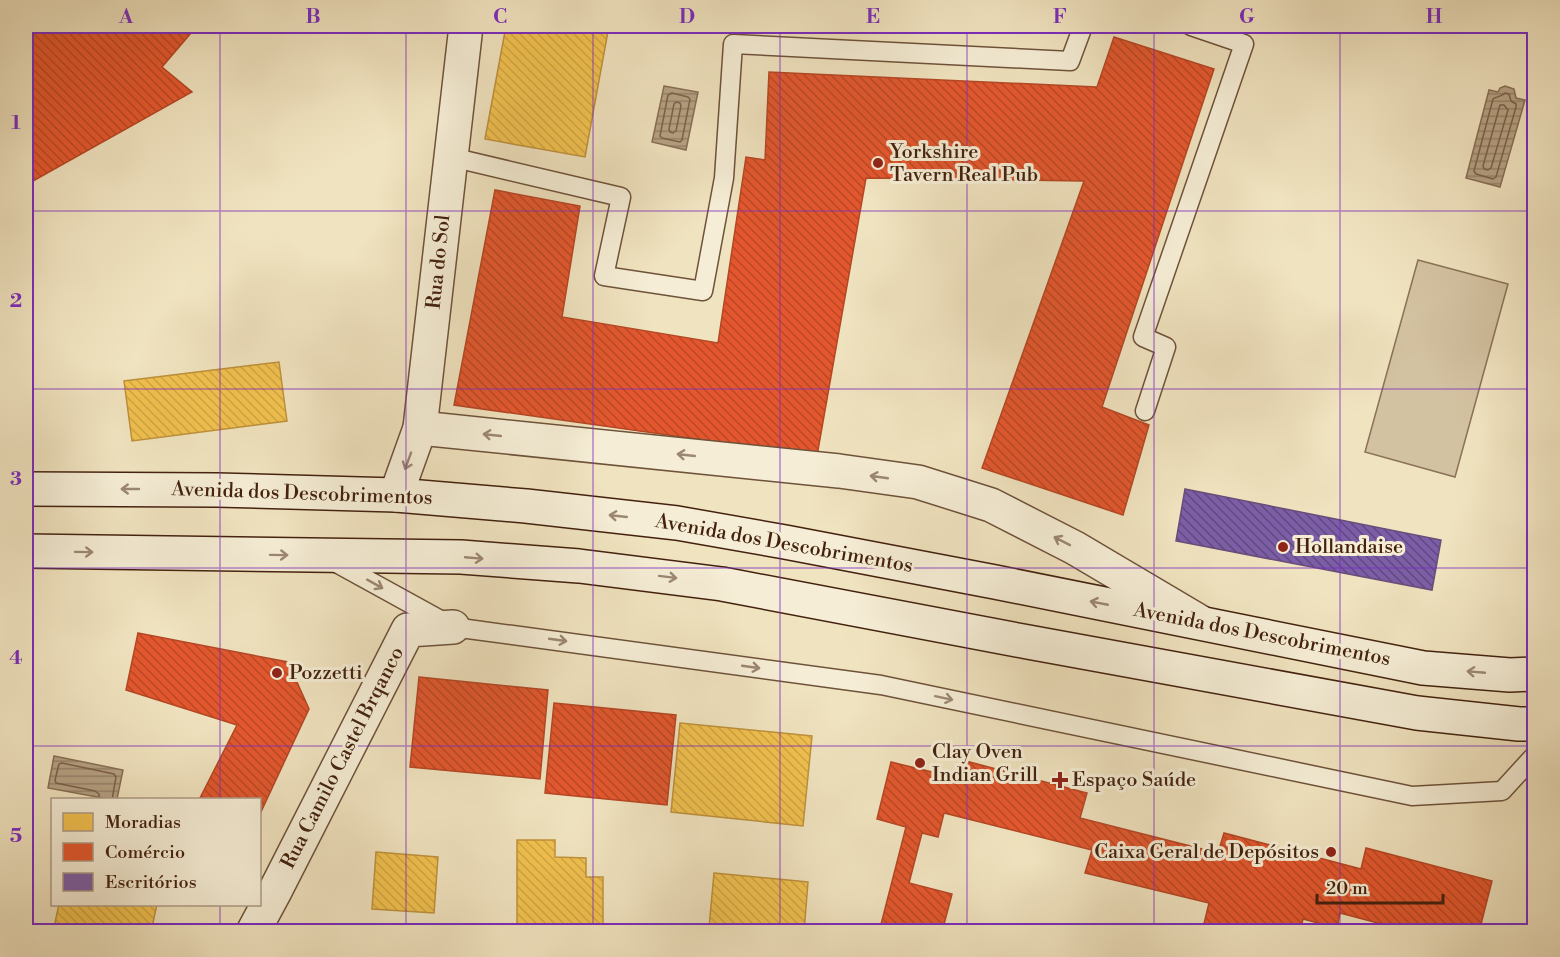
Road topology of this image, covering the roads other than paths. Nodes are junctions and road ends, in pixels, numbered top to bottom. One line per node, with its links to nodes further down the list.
1 (466, 26): 4 (main road, Rua do Sol)
2 (1083, 26): 4 (lane)
3 (1191, 26): 5 (lane)
4 (451, 157): 6 (main road, Rua do Sol)
5 (1145, 411)
6 (420, 428): 8 (main road, Rua do Sol, one-way to 8); 11 (main road, one-way to 6)
7 (26, 489): 8 (main road, Avenida dos Descobrimentos, one-way to 7)
8 (396, 495): 11 (main road, Avenida dos Descobrimentos, one-way to 8)
9 (26, 551): 10 (main road, one-way to 10)
10 (324, 556): 12 (lane, one-way to 12); 14 (main road, one-way to 14)
11 (1203, 623): 13 (main road, Avenida dos Descobrimentos, one-way to 11)
12 (453, 627): 15 (lane, one-way to 15); 16 (main road, Rua Camilo Castel Brqanco)
13 (1534, 674)
14 (1534, 724)
15 (1534, 756)
16 (253, 932)

